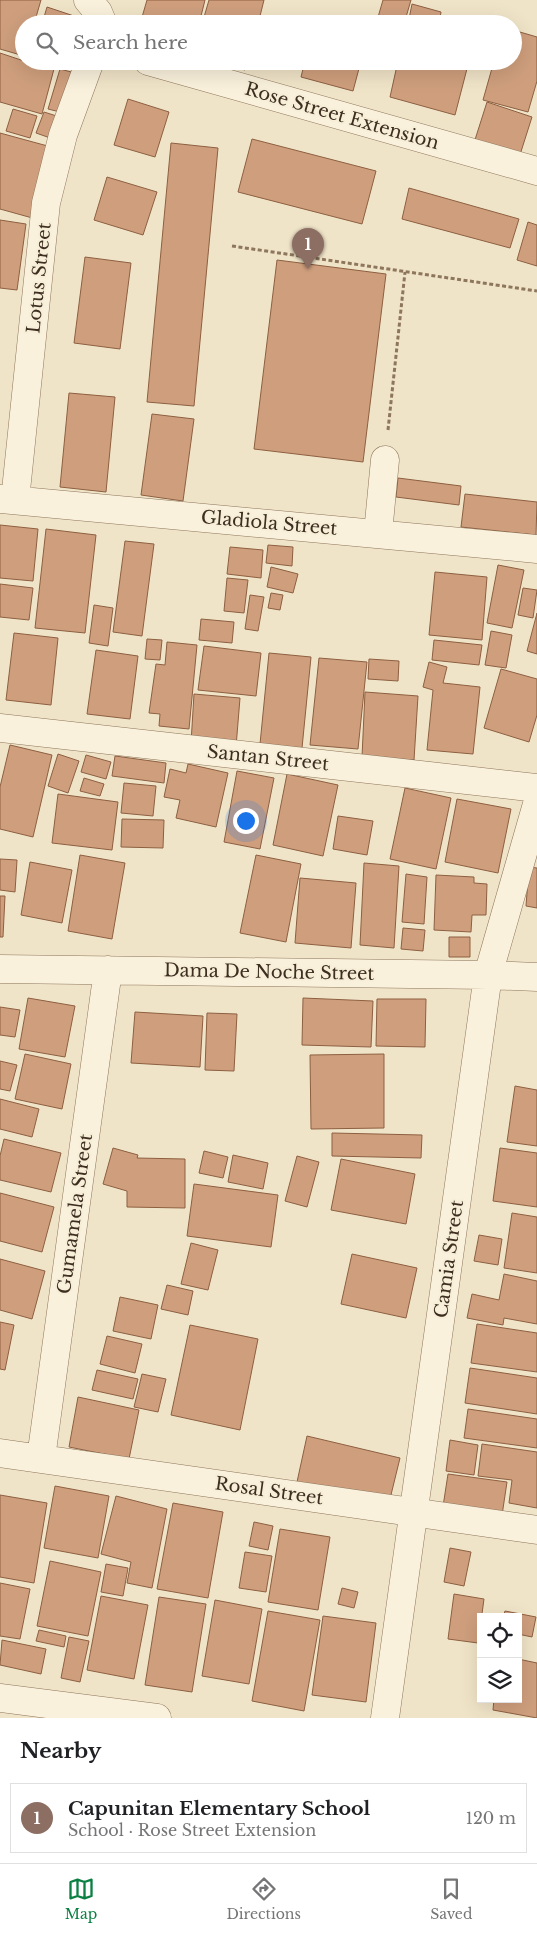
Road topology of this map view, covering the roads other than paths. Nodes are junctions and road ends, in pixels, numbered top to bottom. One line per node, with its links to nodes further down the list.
1 (88, 0): 2 (street)
2 (99, 15)
3 (87, 70): 7 (street, Lotus Street)
4 (180, 70): 5 (street, Rose Street Extension)
5 (537, 171)
6 (385, 460): 8 (street)
7 (8, 499): 8 (street, Gladiola Street)
8 (378, 534): 9 (street, Gladiola Street)
9 (537, 549)
10 (0, 728): 11 (street, Santan Street)
11 (537, 788)
12 (537, 804): 15 (street, Camia Street)
13 (0, 969): 14 (street, Dama De Noche Street)
14 (108, 970): 15 (street, Dama De Noche Street); 18 (street, Gumamela Street)
15 (488, 975): 16 (street, Dama De Noche Street); 19 (street, Camia Street)
16 (537, 977)
17 (0, 1453): 18 (street, Rosal Street)
18 (41, 1458): 19 (street, Rosal Street)
19 (414, 1512): 20 (street, Rosal Street); 24 (street, Camia Street)
20 (537, 1530)
21 (0, 1698): 22 (street)
22 (110, 1715): 23 (street)
23 (157, 1718)
24 (385, 1718)

